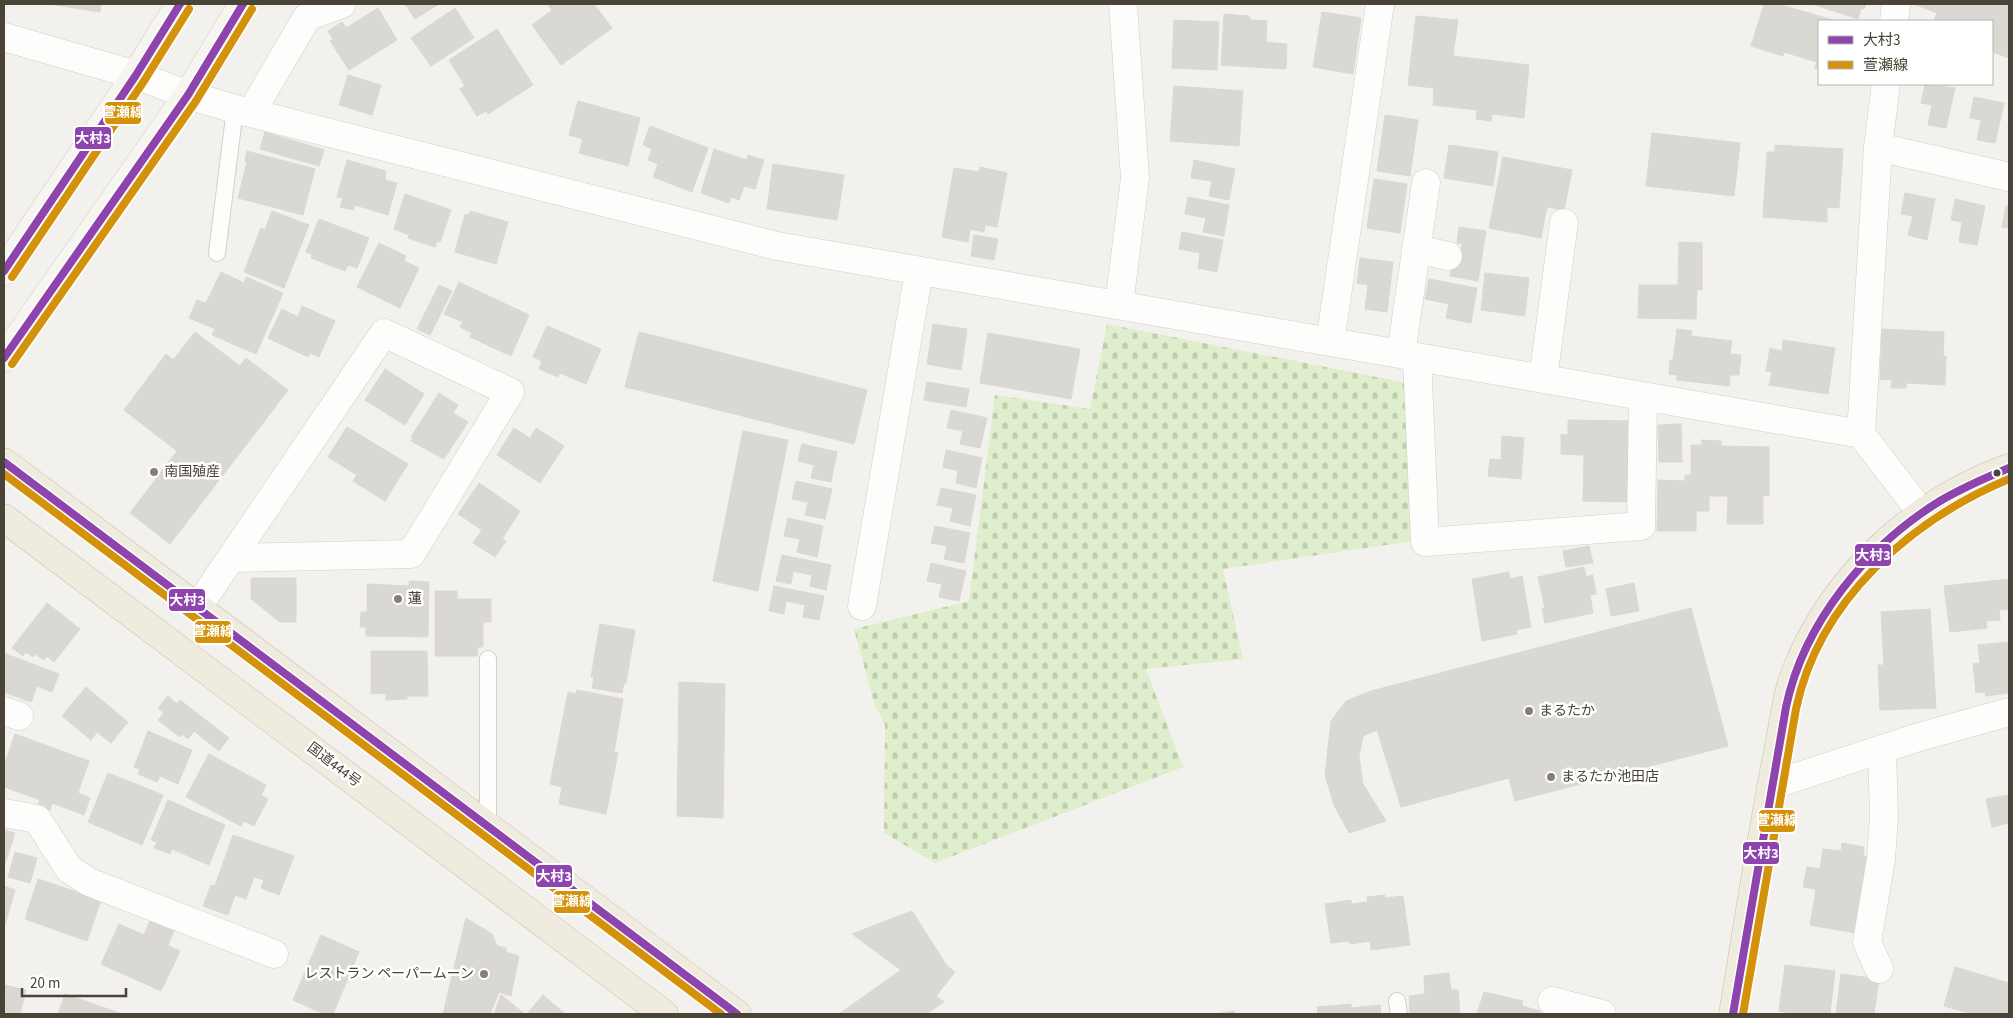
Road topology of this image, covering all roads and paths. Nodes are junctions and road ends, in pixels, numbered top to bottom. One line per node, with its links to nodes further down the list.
1 (180, 4): 9 (main road)
2 (243, 4): 11 (main road)
3 (342, 4): 12 (street)
4 (1123, 4): 22 (street)
5 (1380, 4): 23 (street)
6 (1896, 4): 7 (street)
7 (1894, 20)
8 (4, 37): 9 (street)
9 (136, 75): 11 (street); 20 (main road)
10 (1886, 85): 13 (street)
11 (188, 95): 12 (street); 25 (main road)
12 (243, 111): 18 (lane); 21 (street)
13 (1878, 147): 14 (street); 28 (street)
14 (2009, 177)
15 (1426, 183): 17 (street)
16 (1564, 222): 26 (street)
17 (1416, 249): 19 (street); 24 (street)
18 (217, 253)
19 (1448, 256)
20 (4, 271)
21 (919, 271): 22 (street); 34 (street)
22 (1119, 305): 23 (street)
23 (1330, 342): 24 (street)
24 (1409, 355): 26 (street); 27 (street)
25 (4, 358)
26 (1543, 379): 27 (street)
27 (1643, 397): 28 (street)
28 (1861, 434): 31 (street)
29 (4, 462): 35 (highway)
30 (2009, 468): 31 (highway)
31 (1921, 512): 39 (highway)
32 (4, 518): 45 (highway, 国道444号)
33 (232, 558): 33 (street); 35 (street)
34 (862, 606)
35 (197, 608): 41 (highway)
36 (488, 659): 41 (lane)
37 (2009, 712): 38 (street)
38 (1882, 749): 39 (street); 43 (street)
39 (1772, 786): 48 (highway)
40 (4, 813): 42 (street)
41 (488, 827): 46 (highway)
42 (274, 954)
43 (1879, 969)
44 (1552, 1001): 47 (street)
45 (664, 1014)
46 (737, 1014)
47 (1602, 1014)
48 (1733, 1014)

